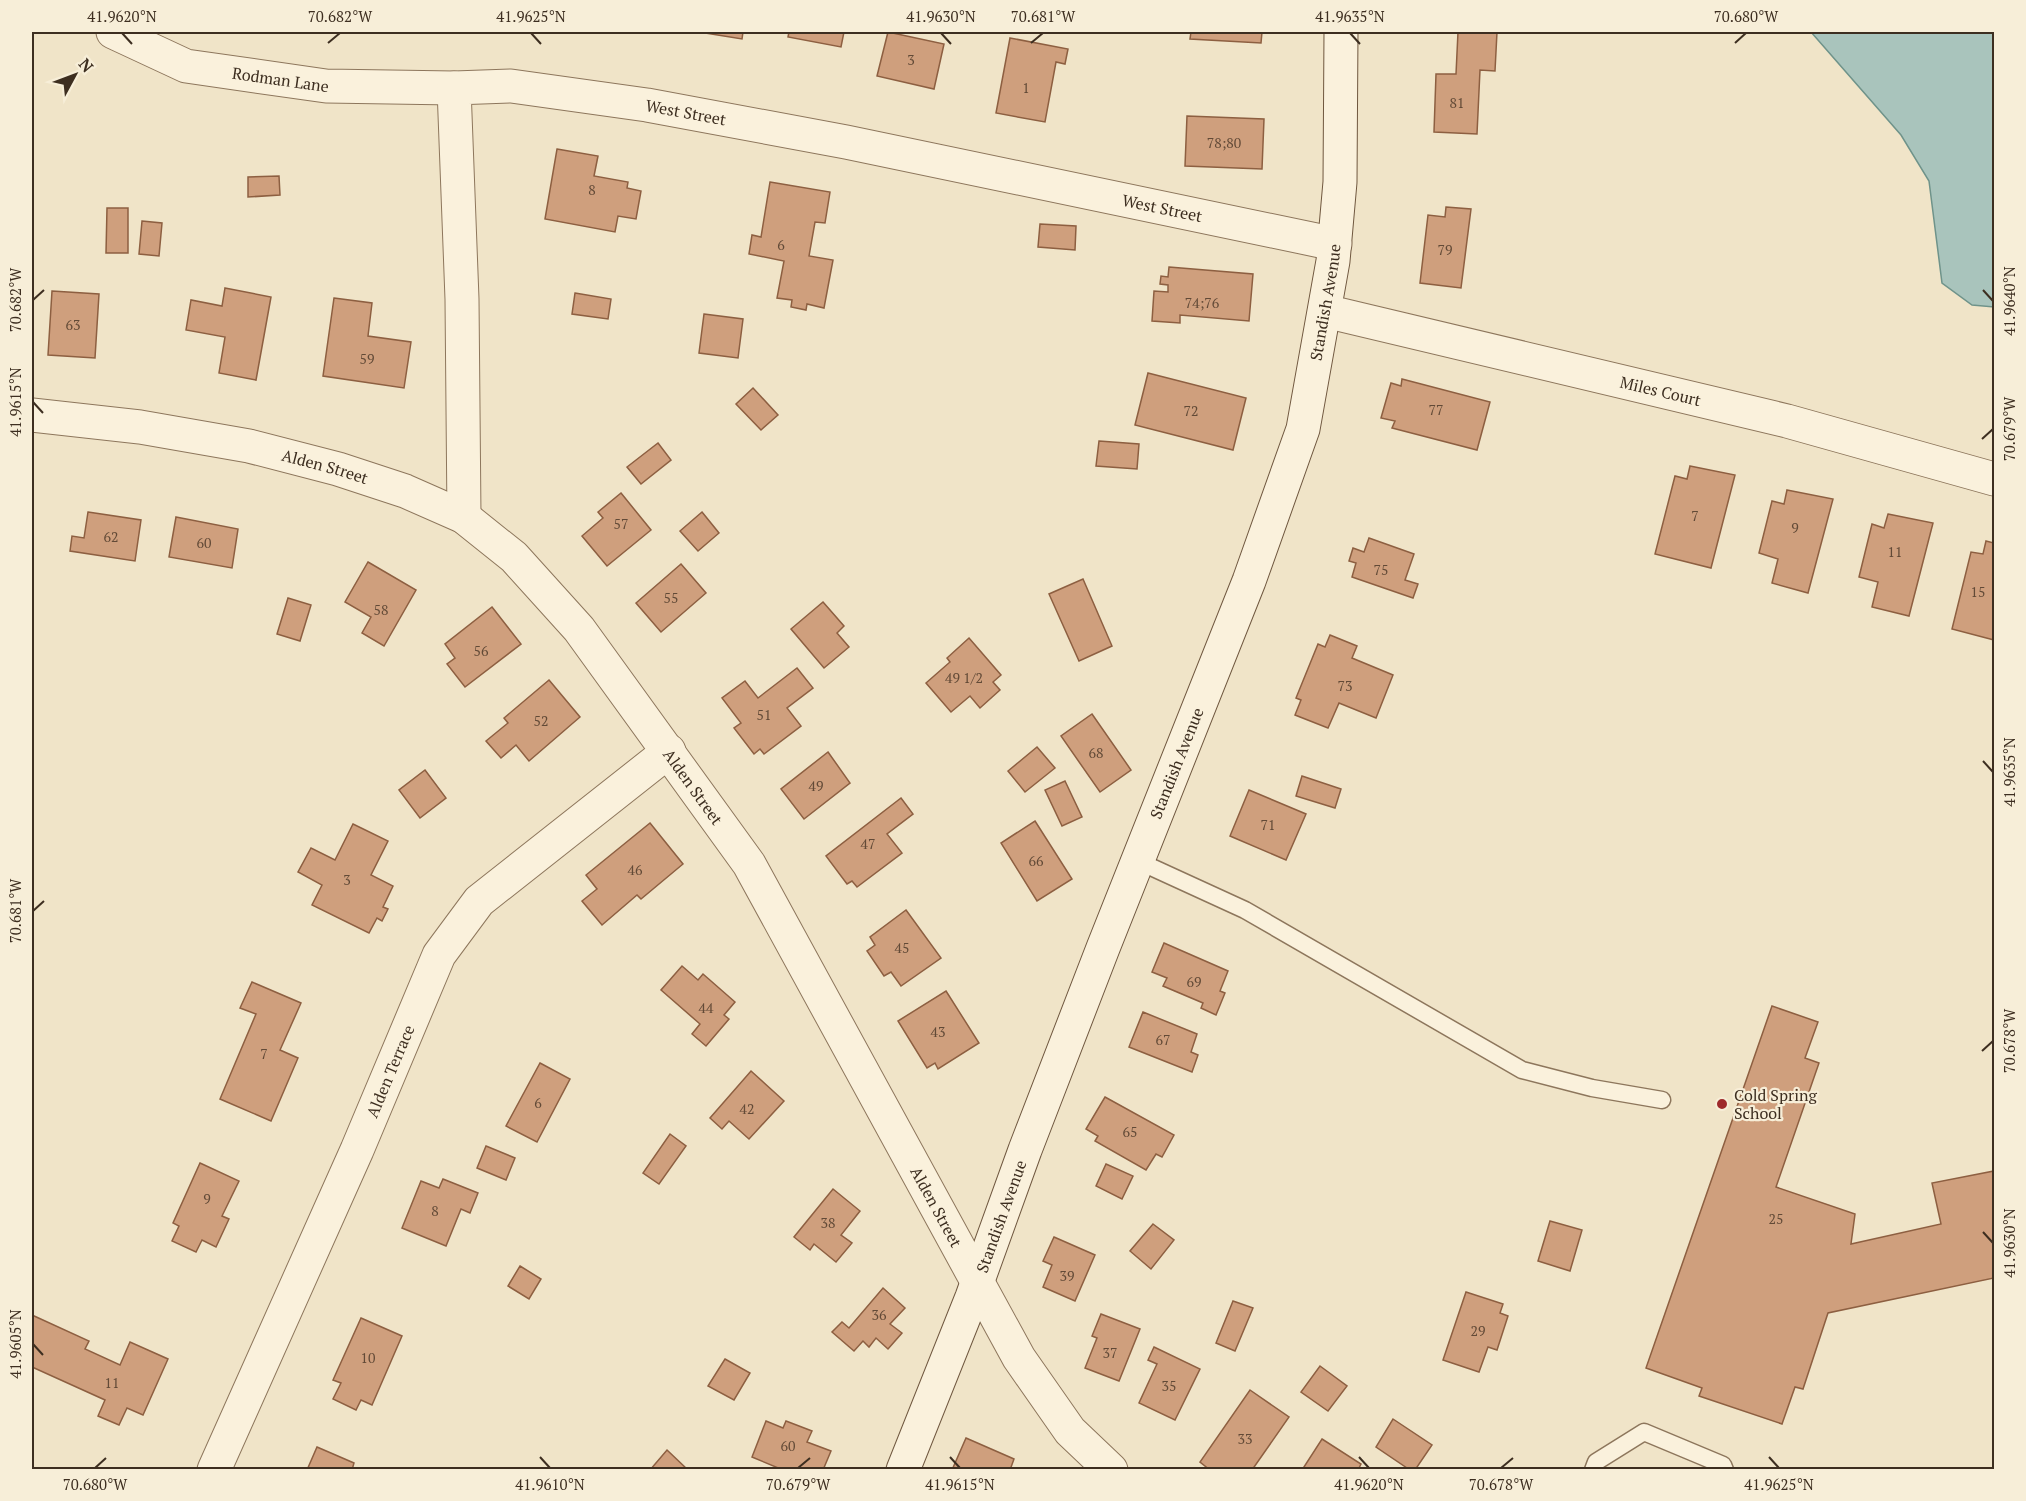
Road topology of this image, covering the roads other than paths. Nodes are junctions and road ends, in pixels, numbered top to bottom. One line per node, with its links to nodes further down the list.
1 (113, 32): 3 (street, Rodman Lane)
2 (1341, 32): 4 (street, Standish Avenue)
3 (454, 88): 4 (street, West Street); 8 (street)
4 (1335, 244): 5 (street, Standish Avenue)
5 (1325, 311): 7 (street, Miles Court); 10 (street, Standish Avenue)
6 (32, 415): 8 (street, Alden Street)
7 (1995, 479)
8 (464, 517): 9 (street, Alden Street)
9 (669, 751): 12 (street, Alden Street); 13 (street, Alden Terrace)
10 (1138, 861): 11 (lane); 12 (street, Standish Avenue)
11 (1662, 1100)
12 (977, 1283): 14 (street, Standish Avenue); 15 (street, Alden Street)
13 (214, 1470)
14 (903, 1470)
15 (1111, 1470)
16 (1593, 1470): 17 (lane)
17 (1725, 1470)

